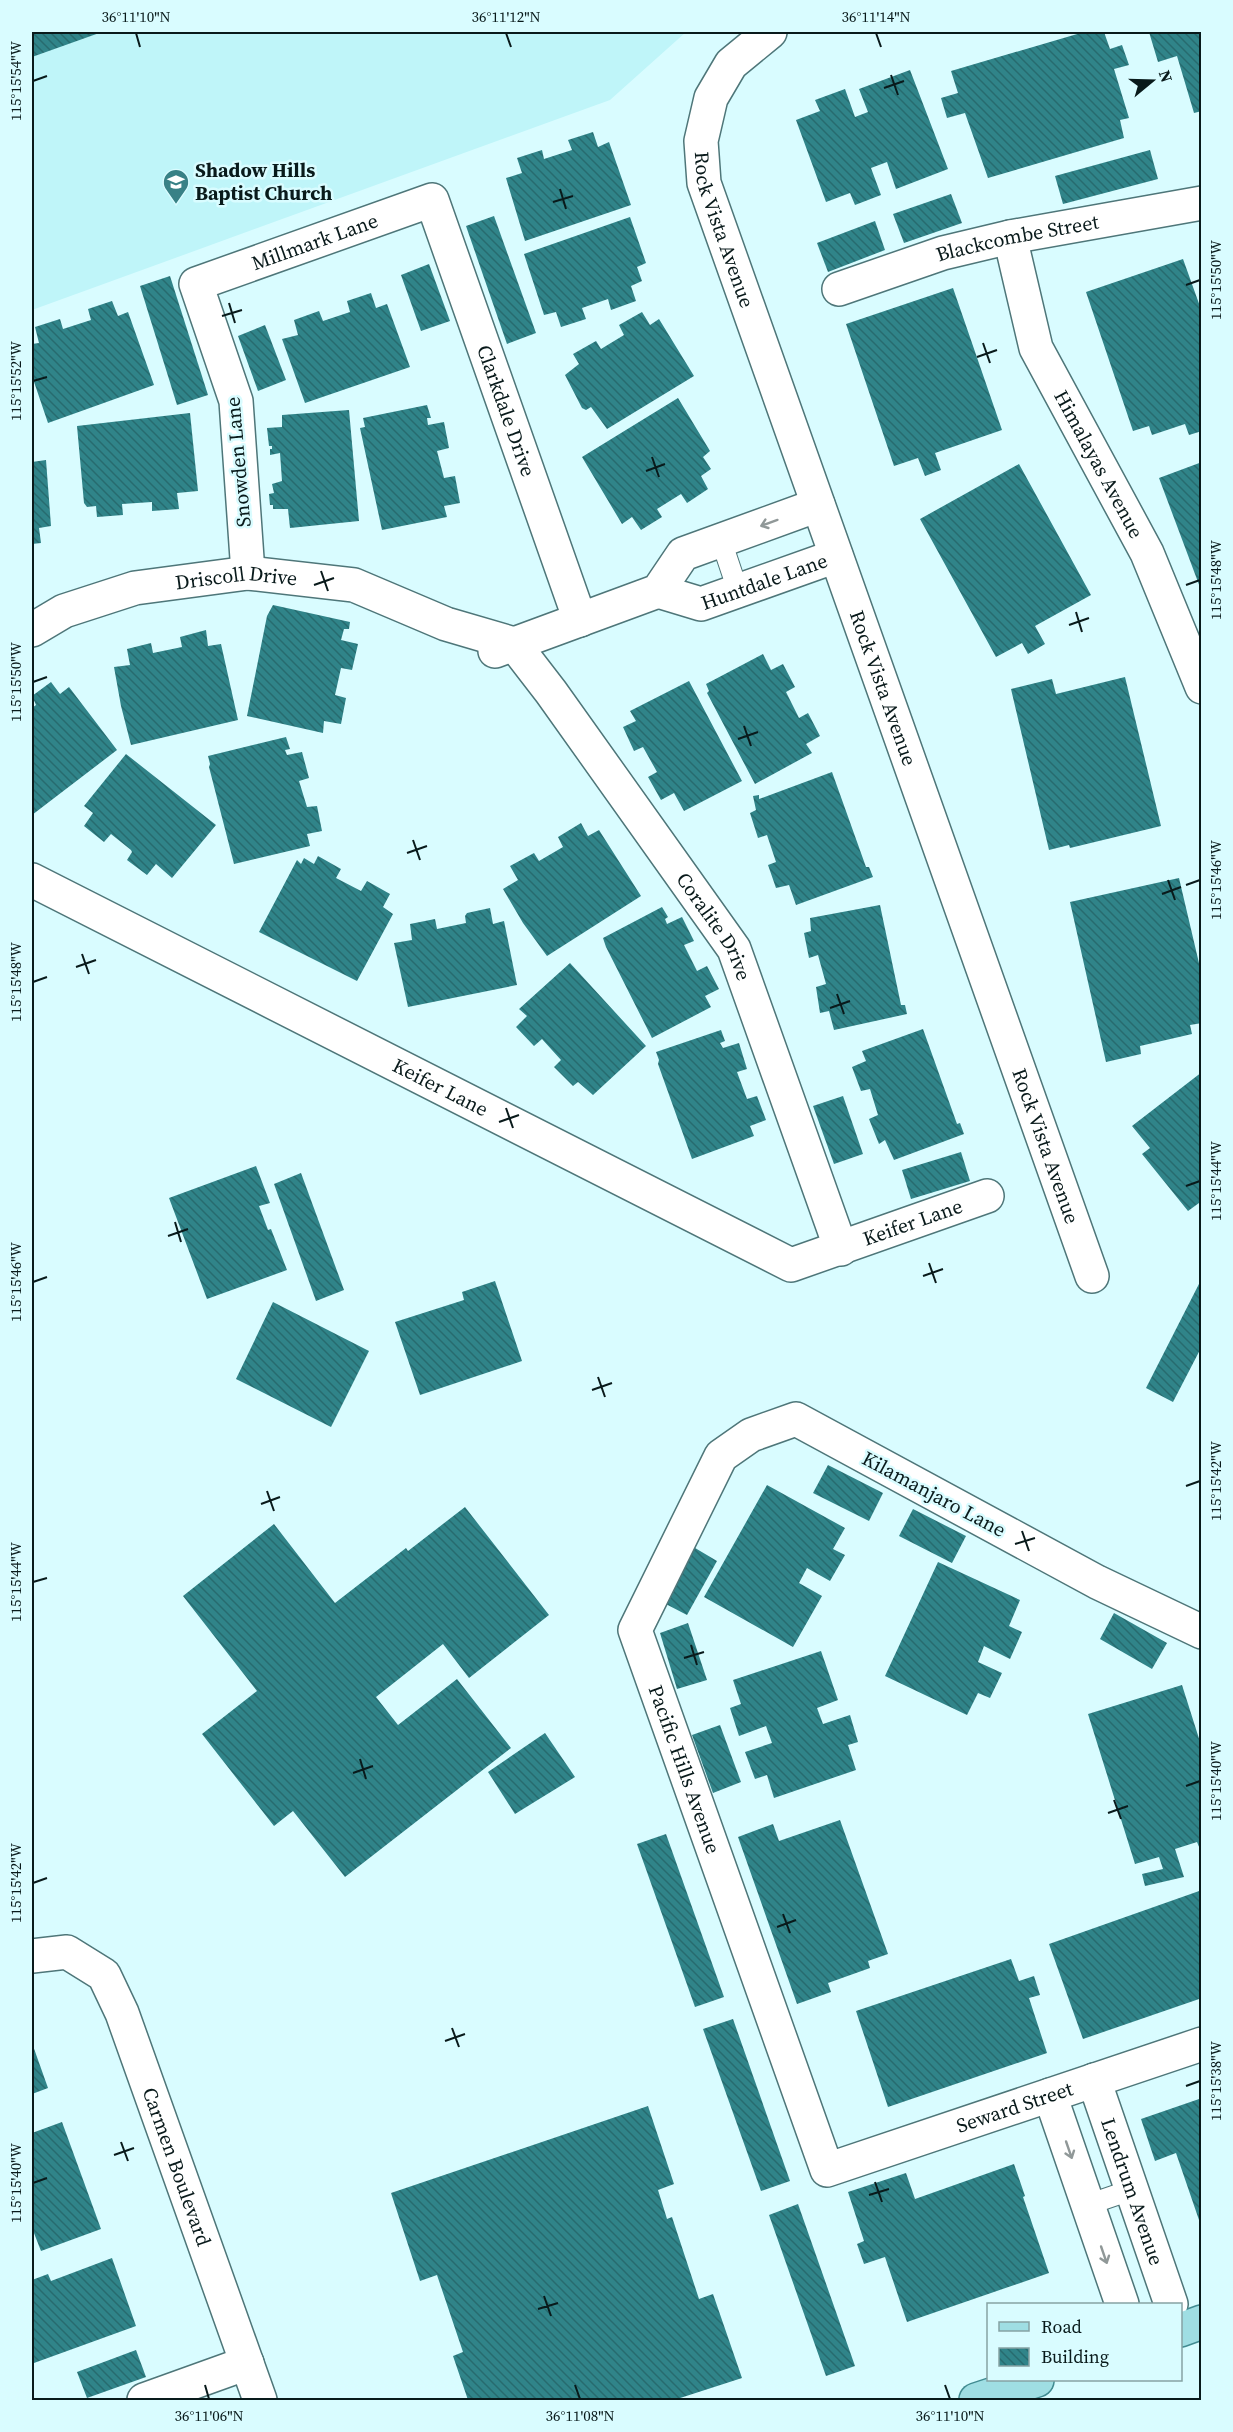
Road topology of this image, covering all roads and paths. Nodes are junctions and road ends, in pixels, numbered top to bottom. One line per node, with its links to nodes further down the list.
1 (770, 32): 7 (street, Rock Vista Avenue)
2 (432, 200): 5 (street, Millmark Lane); 13 (street, Clarkdale Drive)
3 (1202, 203): 4 (street, Blackcombe Street)
4 (1010, 237): 6 (street, Blackcombe Street); 16 (street, Himalayas Avenue)
5 (196, 284): 10 (street, Snowden Lane)
6 (839, 290)
7 (818, 505): 8 (street, one-way to 8); 9 (street, Rock Vista Avenue)
8 (721, 540): 11 (street); 12 (lane)
9 (836, 556): 12 (street, Huntdale Lane); 20 (street, Rock Vista Avenue)
10 (248, 573): 14 (street, Driscoll Drive); 15 (street, Driscoll Drive)
11 (658, 591): 12 (street, Huntdale Lane); 13 (street)
12 (738, 591)
13 (580, 620): 15 (street)
14 (32, 630)
15 (504, 647): 19 (street, Coralite Drive)
16 (1202, 687)
17 (32, 880): 19 (street, Keifer Lane)
18 (987, 1196): 19 (street, Keifer Lane)
19 (841, 1249)
20 (1092, 1276)
21 (796, 1419): 22 (street, Kilamanjaro Lane); 27 (street, Pacific Hills Avenue)
22 (1202, 1632)
23 (32, 1956): 34 (street, Carmen Boulevard)
24 (1202, 2044): 25 (street, Seward Street)
25 (1094, 2080): 26 (street, Seward Street); 28 (street, Lendrum Avenue)
26 (1050, 2095): 27 (street, Seward Street); 29 (street, one-way to 29)
27 (827, 2170)
28 (1131, 2190): 29 (lane); 31 (street, Lendrum Avenue)
29 (1087, 2205): 30 (street, one-way to 30)
30 (1122, 2303)
31 (1171, 2303)
32 (1202, 2322): 33 (main road)
33 (1182, 2329)
34 (247, 2363): 36 (street); 37 (street, Carmen Boulevard)
35 (1031, 2381): 38 (main road)
36 (144, 2400)
37 (260, 2400)
38 (976, 2400)

